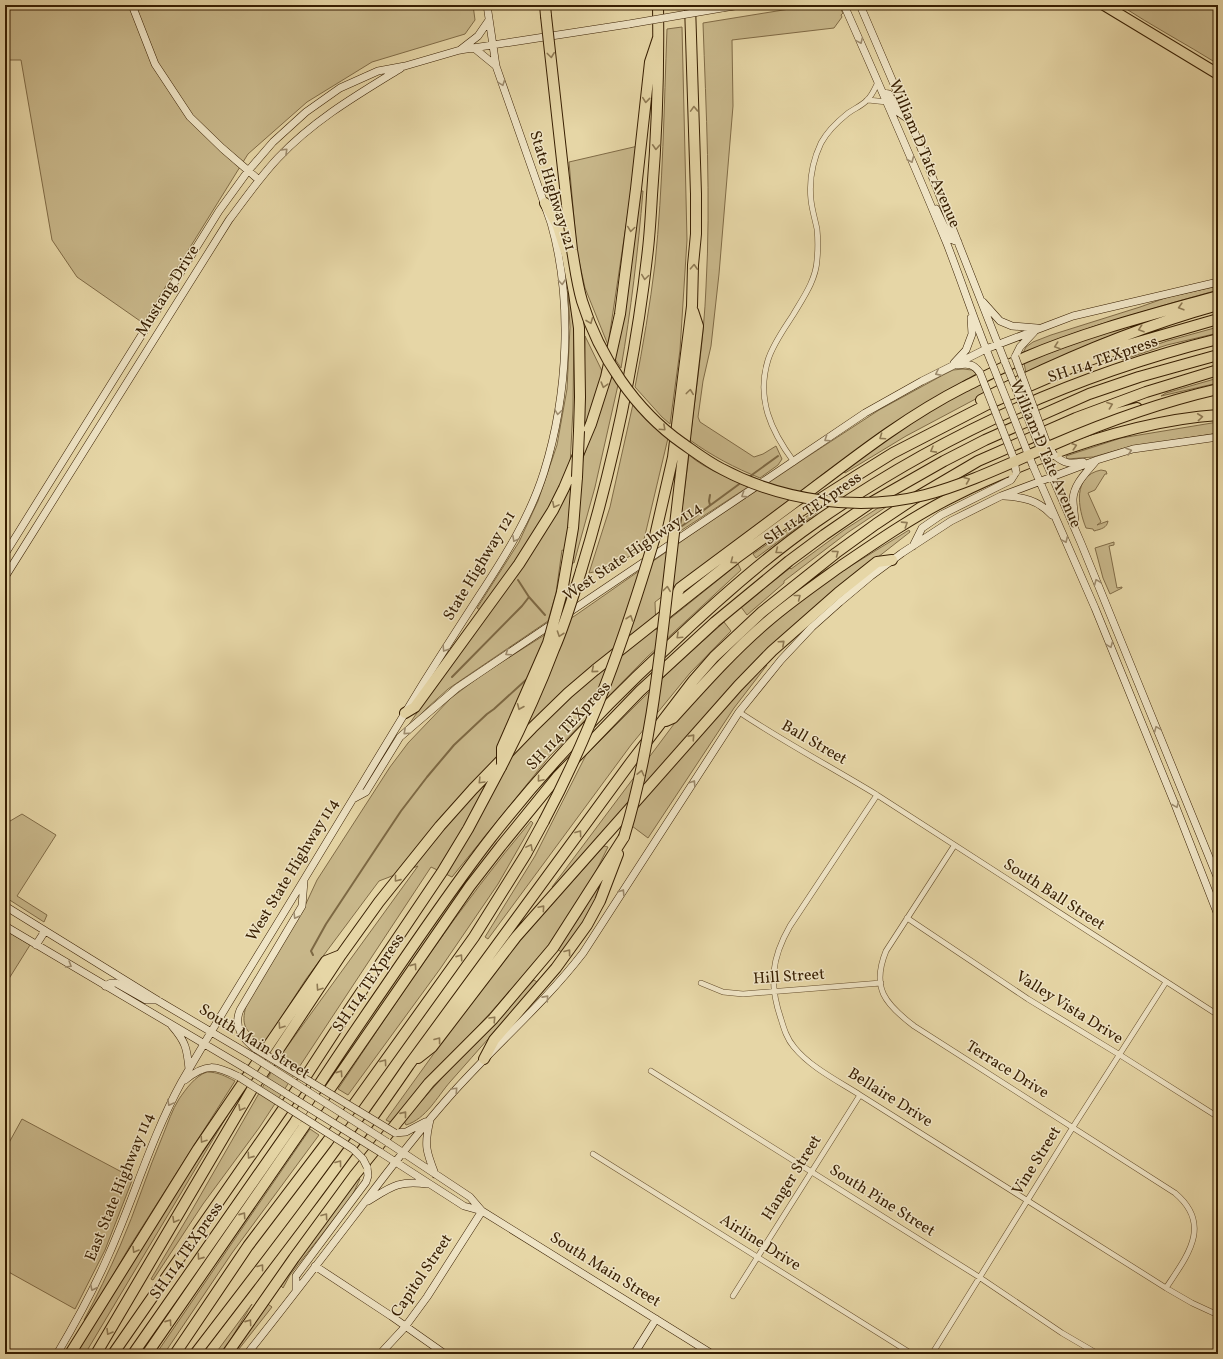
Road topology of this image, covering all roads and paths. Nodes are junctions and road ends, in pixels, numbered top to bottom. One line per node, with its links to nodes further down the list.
1 (132, 5): 23 (main road)
2 (487, 5): 10 (main road)
3 (545, 5): 44 (highway, one-way to 44, bridge)
4 (658, 5): 11 (highway)
5 (690, 5): 32 (highway, one-way to 5)
6 (741, 5): 12 (main road, Mustang Drive, bridge)
7 (844, 5): 18 (main road, William D Tate Avenue, one-way to 18)
8 (1104, 5): 17 (highway)
9 (862, 7): 22 (main road, William D Tate Avenue)
10 (489, 20): 12 (main road); 14 (main road)
11 (658, 38): 64 (highway, one-way to 64); 67 (highway, one-way to 67, bridge)
12 (493, 45): 13 (main road, Mustang Drive); 16 (main road, State Highway 121)
13 (474, 48): 14 (main road, Mustang Drive); 16 (main road)
14 (460, 50): 15 (main road, Mustang Drive)
15 (405, 66): 23 (main road, Mustang Drive); 24 (main road, Mustang Drive, one-way to 15)
16 (496, 66): 26 (main road, State Highway 121, one-way to 26)
17 (1218, 74)
18 (878, 82): 19 (main road, William D Tate Avenue); 20 (street)
19 (883, 92): 21 (main road, William D Tate Avenue); 22 (main road)
20 (868, 100): 21 (street); 50 (street)
21 (887, 102): 25 (main road, William D Tate Avenue, one-way to 25)
22 (909, 119): 27 (main road, William D Tate Avenue)
23 (248, 171): 24 (main road); 35 (main road, Mustang Drive)
24 (259, 180): 37 (main road, Mustang Drive)
25 (930, 203): 27 (main road); 33 (main road, William D Tate Avenue)
26 (545, 204): 64 (main road, State Highway 121, one-way to 64); 67 (highway, one-way to 67, bridge)
27 (958, 242): 30 (main road, William D Tate Avenue)
28 (1218, 282): 36 (main road, West State Highway 114)
29 (1218, 296): 62 (highway, one-way to 62)
30 (980, 298): 36 (main road); 39 (main road, William D Tate Avenue)
31 (1218, 305): 48 (highway, one-way to 48)
32 (692, 306): 71 (highway, one-way to 32, bridge); 128 (highway, one-way to 32, bridge)
33 (970, 310): 40 (main road, William D Tate Avenue); 42 (main road)
34 (1218, 319): 48 (highway)
35 (148, 325): 37 (main road); 57 (main road, Mustang Drive)
36 (1039, 328): 39 (main road, West State Highway 114); 49 (main road, bridge)
37 (158, 332): 59 (main road, Mustang Drive)
38 (1218, 340): 126 (highway, SH 114 TEXpress, one-way to 126)
39 (998, 345): 40 (main road, West State Highway 114); 51 (main road, William D Tate Avenue, bridge)
40 (986, 349): 42 (main road, West State Highway 114); 52 (main road, William D Tate Avenue, bridge)
41 (1218, 355): 127 (highway, SH 114 TEXpress, one-way to 41)
42 (951, 366): 50 (main road, West State Highway 114, one-way to 50); 56 (main road, bridge)
43 (1218, 370): 47 (highway, one-way to 43)
44 (1218, 390): 47 (highway)
45 (1218, 415): 65 (highway, one-way to 45)
46 (1218, 438): 49 (main road, one-way to 46)
47 (1022, 441): 65 (highway, one-way to 47)
48 (913, 443): 62 (highway, one-way to 62)
49 (1097, 460): 51 (main road); 55 (main road)
50 (794, 462): 70 (main road, West State Highway 114, one-way to 70)
51 (1052, 477): 52 (main road); 55 (main road, William D Tate Avenue)
52 (1039, 481): 53 (main road); 54 (main road, William D Tate Avenue)
53 (1002, 496): 54 (main road); 56 (main road)
54 (1056, 519): 61 (main road, William D Tate Avenue, one-way to 61)
55 (1075, 529): 60 (main road, William D Tate Avenue, one-way to 55)
56 (913, 546): 58 (main road)
57 (5, 554)
58 (892, 560): 63 (main road); 96 (highway, one-way to 58)
59 (5, 577)
60 (1106, 604): 61 (main road); 66 (main road, William D Tate Avenue, one-way to 60)
61 (1095, 608): 68 (main road, William D Tate Avenue, one-way to 68)
62 (668, 611): 83 (highway, one-way to 83)
63 (739, 712): 69 (street, Ball Street); 95 (main road, one-way to 63)
64 (405, 714): 70 (main road, State Highway 121)
65 (660, 724): 96 (highway, one-way to 65)
66 (1171, 765): 68 (main road); 72 (main road, William D Tate Avenue)
67 (501, 767): 125 (highway, one-way to 125)
68 (1161, 769): 73 (main road, William D Tate Avenue, one-way to 73)
69 (877, 796): 74 (street, South Ball Street); 88 (street, Bellaire Drive)
70 (353, 799): 75 (main road, West State Highway 114)
71 (624, 837): 95 (highway, one-way to 71); 130 (highway, one-way to 71)
72 (1202, 839): 73 (main road); 76 (main road, William D Tate Avenue)
73 (1191, 843): 78 (main road, William D Tate Avenue)
74 (954, 846): 79 (street, Terrace Drive); 84 (street, South Ball Street)
75 (304, 878): 92 (main road, West State Highway 114); 102 (main road, one-way to 102, bridge)
76 (1218, 878)
77 (5, 906): 81 (main road, South Main Street)
78 (1218, 915)
79 (907, 918): 86 (street, Terrace Drive); 94 (street, Valley Vista Drive)
80 (5, 926): 82 (main road, South Main Street)
81 (45, 931): 82 (main road); 89 (main road, South Main Street)
82 (36, 945): 87 (main road, South Main Street, one-way to 87)
83 (341, 955): 123 (highway, one-way to 123); 124 (highway, one-way to 124)
84 (1166, 982): 90 (street, South Ball Street); 94 (street, Vine Street)
85 (701, 983): 88 (street, Hill Street)
86 (881, 983): 88 (street, Hill Street); 103 (street, Terrace Drive)
87 (105, 986): 89 (main road); 91 (main road, South Main Street)
88 (774, 992): 100 (street, Bellaire Drive)
89 (157, 1000): 92 (main road, South Main Street)
90 (1218, 1015)
91 (170, 1023): 93 (main road, South Main Street); 97 (main road)
92 (211, 1032): 93 (main road, East State Highway 114); 104 (main road, South Main Street, bridge)
93 (204, 1043): 97 (main road, East State Highway 114); 106 (main road, South Main Street, bridge)
94 (1120, 1055): 101 (street, Valley Vista Drive); 103 (street, Vine Street)
95 (484, 1059): 102 (main road, one-way to 95)
96 (409, 1065): 129 (highway, one-way to 96)
97 (189, 1069): 99 (main road, East State Highway 114)
98 (651, 1071): 107 (street, South Pine Street)
99 (181, 1083): 117 (main road, bridge); 122 (main road, East State Highway 114, one-way to 122)
100 (860, 1095): 107 (street, Hanger Street); 110 (street, Bellaire Drive)
101 (1218, 1117)
102 (430, 1119): 104 (main road); 108 (main road)
103 (1073, 1127): 110 (street, Vine Street); 116 (street, Terrace Drive)
104 (403, 1152): 106 (main road); 108 (main road, South Main Street)
105 (593, 1154): 113 (street, Airline Drive)
106 (395, 1161): 109 (main road, South Main Street); 111 (main road)
107 (811, 1171): 113 (street, Hanger Street); 115 (street, South Pine Street)
108 (435, 1174): 112 (main road, South Main Street)
109 (428, 1184): 111 (main road); 112 (main road, South Main Street)
110 (1028, 1200): 115 (street, Vine Street); 116 (street, Bellaire Drive)
111 (364, 1203): 114 (main road)
112 (482, 1211): 120 (main road, South Main Street); 121 (main road, Capitol Street)
113 (757, 1257): 118 (street, Hanger Street); 136 (street, Airline Drive)
114 (315, 1266): 117 (main road); 121 (main road)
115 (979, 1277): 137 (street, Vine Street); 138 (street, South Pine Street)
116 (1166, 1288): 119 (street, Bellaire Drive)
117 (296, 1291): 131 (main road)
118 (733, 1296)
119 (1218, 1315)
120 (656, 1319): 134 (main road); 135 (main road, South Main Street)
121 (405, 1328): 132 (main road, Capitol Street); 133 (main road)
122 (57, 1354)
123 (70, 1354)
124 (96, 1354)
125 (113, 1354)
126 (133, 1354)
127 (147, 1354)
128 (175, 1354)
129 (195, 1354)
130 (227, 1354)
131 (247, 1354)
132 (380, 1354)
133 (445, 1354)
134 (634, 1354)
135 (712, 1354)
136 (912, 1354)
137 (932, 1354)
138 (1098, 1354)

